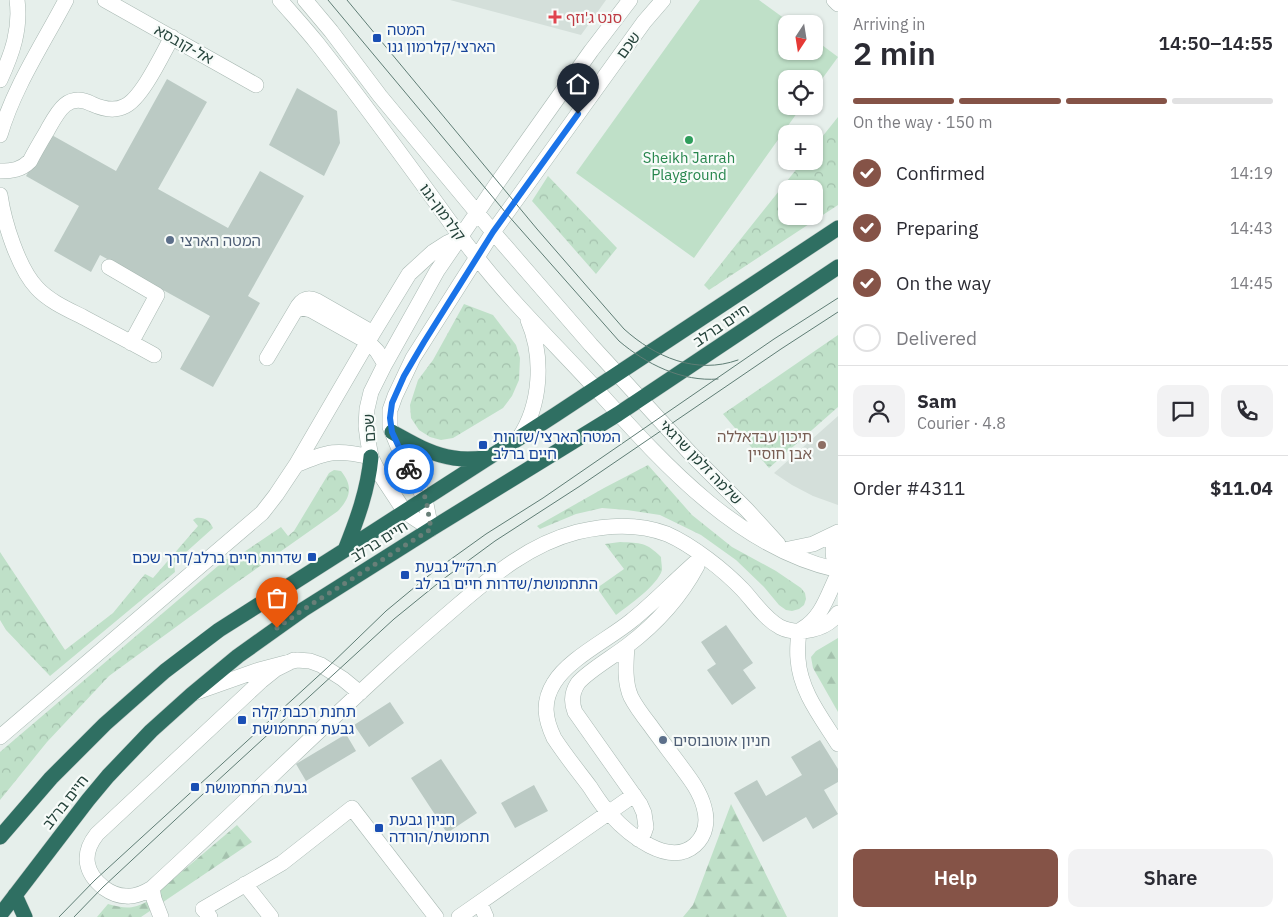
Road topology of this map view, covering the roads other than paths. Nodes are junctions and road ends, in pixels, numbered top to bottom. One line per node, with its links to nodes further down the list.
1 (17, 0): 11 (street)
2 (66, 0): 13 (street)
3 (280, 0): 19 (street, קלרמון-גנו)
4 (305, 0): 16 (street, קלרמון-גנו)
5 (630, 0): 16 (street, שכם)
6 (663, 0): 18 (street, שכם)
7 (834, 0): 9 (street)
8 (110, 1): 10 (street, אל-קובסא)
9 (838, 4)
10 (172, 38): 12 (street, אל-קובסא); 14 (street)
11 (0, 80)
12 (256, 85)
13 (0, 135)
14 (0, 172)
15 (0, 195): 25 (street)
16 (477, 212): 18 (street, קלרמון-גנו); 19 (street, שכם)
17 (838, 228): 29 (highway, חיים ברלב)
18 (493, 232): 20 (street, שכם); 29 (street, קלרמון-גנו)
19 (460, 237): 20 (street, קלרמון-גנו); 24 (street); 28 (street, שכם)
20 (476, 258): 23 (street, קלרמון-גנו); 33 (street, שכם)
21 (109, 267): 25 (street)
22 (838, 267): 31 (highway, חיים ברלב)
23 (518, 304): 30 (street, קלרמון-גנו); 34 (street)
24 (370, 338): 27 (street); 28 (street); 37 (street)
25 (131, 343): 26 (street)
26 (154, 355)
27 (267, 358)
28 (384, 364): 35 (street, שכם)
29 (617, 375): 30 (highway, חיים ברלב); 31 (street, שלמה זלמן שרגאי)
30 (596, 389): 32 (street, קלרמון-גנו); 34 (highway, חיים ברלב)
31 (640, 400): 32 (highway, חיים ברלב); 43 (street, שלמה זלמן שרגאי)
32 (618, 414): 40 (highway, חיים ברלב); 43 (street, שלמה זלמן שרגאי)
33 (392, 432): 36 (highway); 38 (street, שכם)
34 (519, 438): 36 (highway, חיים ברלב)
35 (372, 457): 37 (street); 39 (street, שכם); 42 (highway)
36 (488, 458): 38 (highway, חיים ברלב)
37 (296, 465): 55 (street)
38 (426, 499): 39 (highway, חיים ברלב); 40 (street, שכם)
39 (405, 512): 40 (street, שכם); 42 (highway, חיים ברלב)
40 (431, 529): 54 (highway, חיים ברלב)
41 (838, 534): 43 (street); 46 (street)
42 (345, 550): 58 (highway, חיים ברלב)
43 (784, 550): 45 (street, שלמה זלמן שרגאי)
44 (703, 556): 50 (street); 51 (street); 53 (street); 59 (street)
45 (809, 561): 46 (street, שלמה זלמן שרגאי); 48 (street)
46 (838, 569)
47 (838, 574): 48 (street)
48 (830, 590): 50 (street)
49 (838, 613): 50 (street)
50 (799, 631): 56 (street)
51 (627, 646): 57 (street); 62 (street)
52 (294, 660): 53 (street); 54 (street); 64 (street)
53 (360, 693): 64 (street)
54 (191, 695): 65 (highway, חיים ברלב)
55 (0, 737)
56 (838, 744)
57 (634, 794): 59 (street); 62 (street)
58 (31, 800): 60 (highway); 61 (highway, חיים ברלב)
59 (608, 813): 62 (street); 67 (street)
60 (0, 823)
61 (0, 837)
62 (638, 838)
63 (245, 884): 71 (street); 72 (street); 73 (street)
64 (152, 888): 70 (street)
65 (15, 895): 66 (highway); 68 (highway, חיים ברלב); 69 (highway)
66 (0, 901)
67 (480, 902): 74 (street); 75 (street)
68 (0, 915)
69 (25, 917)
70 (161, 917)
71 (210, 917)
72 (271, 917)
73 (436, 917)
74 (459, 917)
75 (486, 917)

